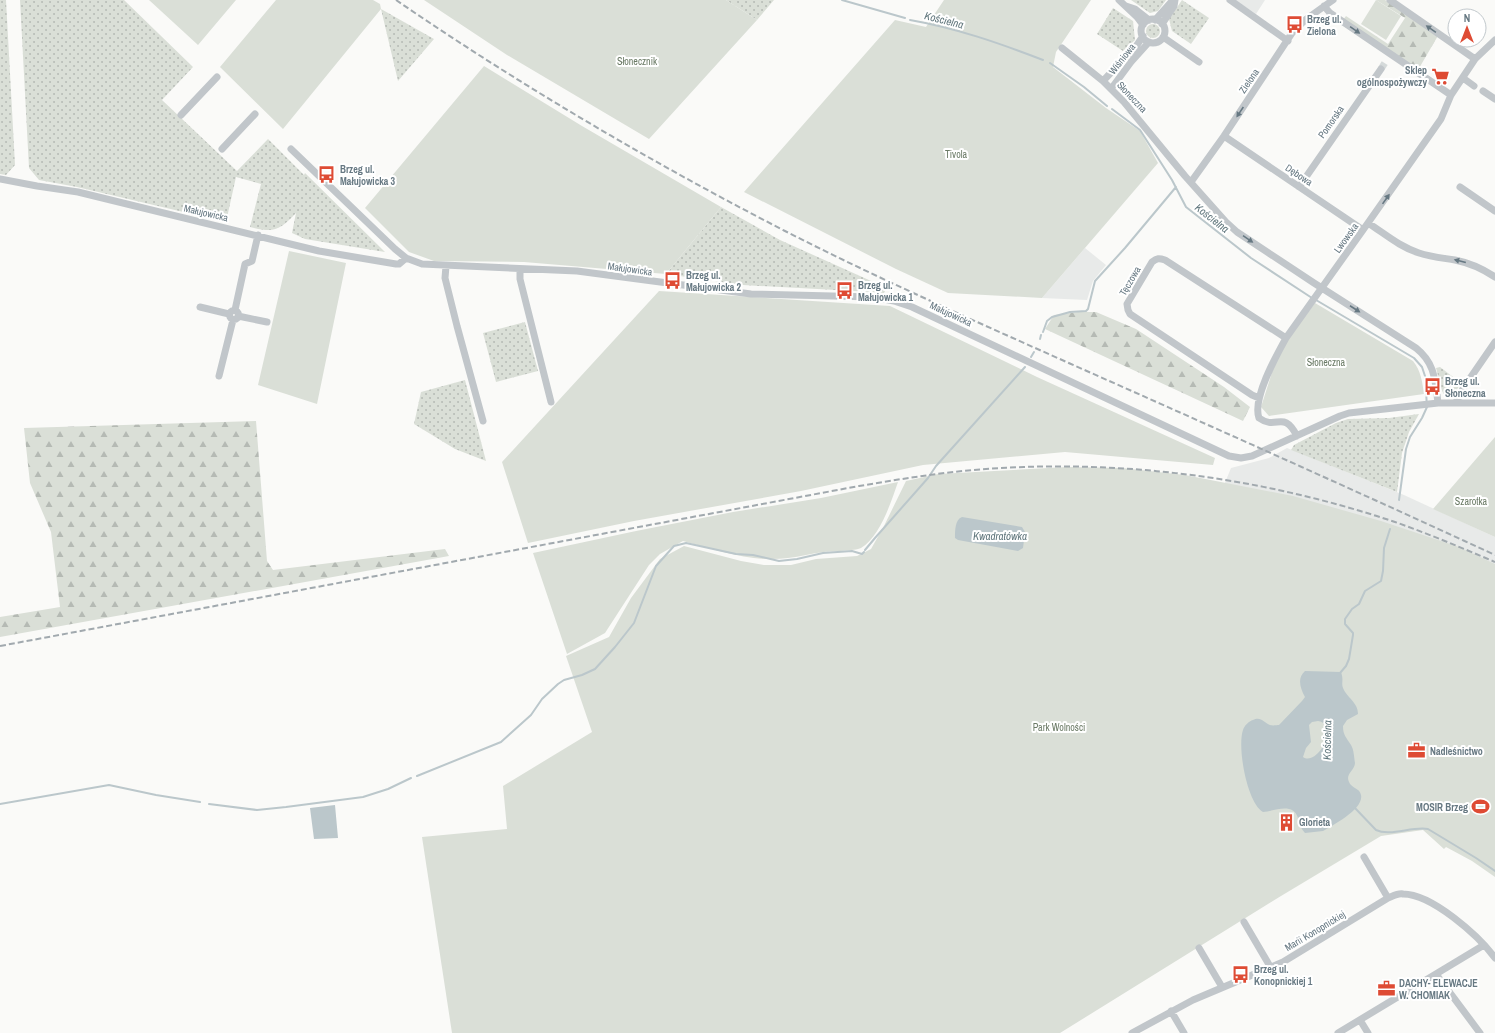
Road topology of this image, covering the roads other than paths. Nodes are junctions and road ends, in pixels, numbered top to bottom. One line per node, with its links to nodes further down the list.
1 (1119, 0): 7 (street)
2 (1174, 0): 7 (street); 8 (street)
3 (1230, 0): 12 (street)
4 (1333, 0): 6 (street, Zielona)
5 (1390, 0): 15 (street, one-way to 5)
6 (1324, 6): 12 (street, Zielona); 24 (street, one-way to 24)
7 (1149, 22): 8 (street); 9 (street)
8 (1162, 24): 10 (street)
9 (1143, 36): 13 (street); 20 (street, Wiśniowa)
10 (1163, 37): 13 (street); 16 (street)
11 (1495, 40): 15 (street, Lwowska)
12 (1288, 41): 28 (street, Zielona, one-way to 28)
13 (1149, 42): 22 (street, Wiśniowa)
14 (1062, 48): 20 (street, Słoneczna)
15 (1475, 59): 19 (street, Lwowska)
16 (1199, 62)
17 (1381, 69): 33 (street, Pomorska)
18 (217, 77): 27 (street)
19 (1463, 78): 21 (street); 24 (street, Lwowska)
20 (1103, 81): 22 (street, Słoneczna)
21 (1474, 86)
22 (1111, 89): 32 (street, Słoneczna)
23 (1483, 91): 25 (street)
24 (1451, 95): 36 (street, Lwowska, one-way to 24)
25 (1495, 100)
26 (255, 114): 29 (street)
27 (181, 115)
28 (1224, 136): 32 (street, Zielona); 33 (street, Dębowa)
29 (222, 149)
30 (290, 149): 39 (street, Małujowicka)
31 (0, 179): 38 (street, Małujowicka)
32 (1191, 182): 43 (street, Słoneczna, one-way to 43)
33 (1299, 187): 37 (street, Dębowa)
34 (1460, 187): 35 (street)
35 (1495, 211)
36 (1368, 223): 37 (street, Lwowska); 42 (street, one-way to 36)
37 (1363, 230): 43 (street, Lwowska)
38 (258, 235): 39 (street, Małujowicka); 45 (street)
39 (406, 258): 40 (street, Małujowicka)
40 (446, 266): 41 (street, Małujowicka); 55 (street)
41 (520, 268): 51 (street); 56 (street, Małujowicka)
42 (1495, 277)
43 (1322, 288): 47 (street, Lwowska); 53 (street, Słoneczna, one-way to 53)
44 (200, 307): 45 (street)
45 (234, 315): 46 (street); 49 (street)
46 (267, 322)
47 (1286, 338): 50 (street, Lwowska); 50 (street, Tęczowa)
48 (1495, 342): 52 (street)
49 (219, 376)
50 (1259, 398): 56 (street, Lwowska)
51 (551, 402)
52 (1456, 402): 53 (street, Małujowicka); 54 (street, Małujowicka)
53 (1434, 403): 56 (street, Małujowicka)
54 (1495, 403)
55 (483, 421)
56 (1297, 436)
57 (1364, 858): 58 (street)
58 (1388, 898): 60 (street, Marii Konopnickiej); 63 (street, Marii Konopnickiej)
59 (1244, 922): 63 (street)
60 (1484, 945): 62 (street, Marii Konopnickiej); 64 (street)
61 (1199, 948): 65 (street)
62 (1495, 958)
63 (1271, 968): 65 (street, Marii Konopnickiej)
64 (1436, 974): 67 (street); 72 (street)
65 (1222, 987): 66 (street, Marii Konopnickiej)
66 (1171, 1011): 68 (street, Marii Konopnickiej); 69 (street)
67 (1360, 1020): 70 (street); 71 (street)
68 (1132, 1033)
69 (1184, 1033)
70 (1338, 1033)
71 (1368, 1033)
72 (1480, 1033)

